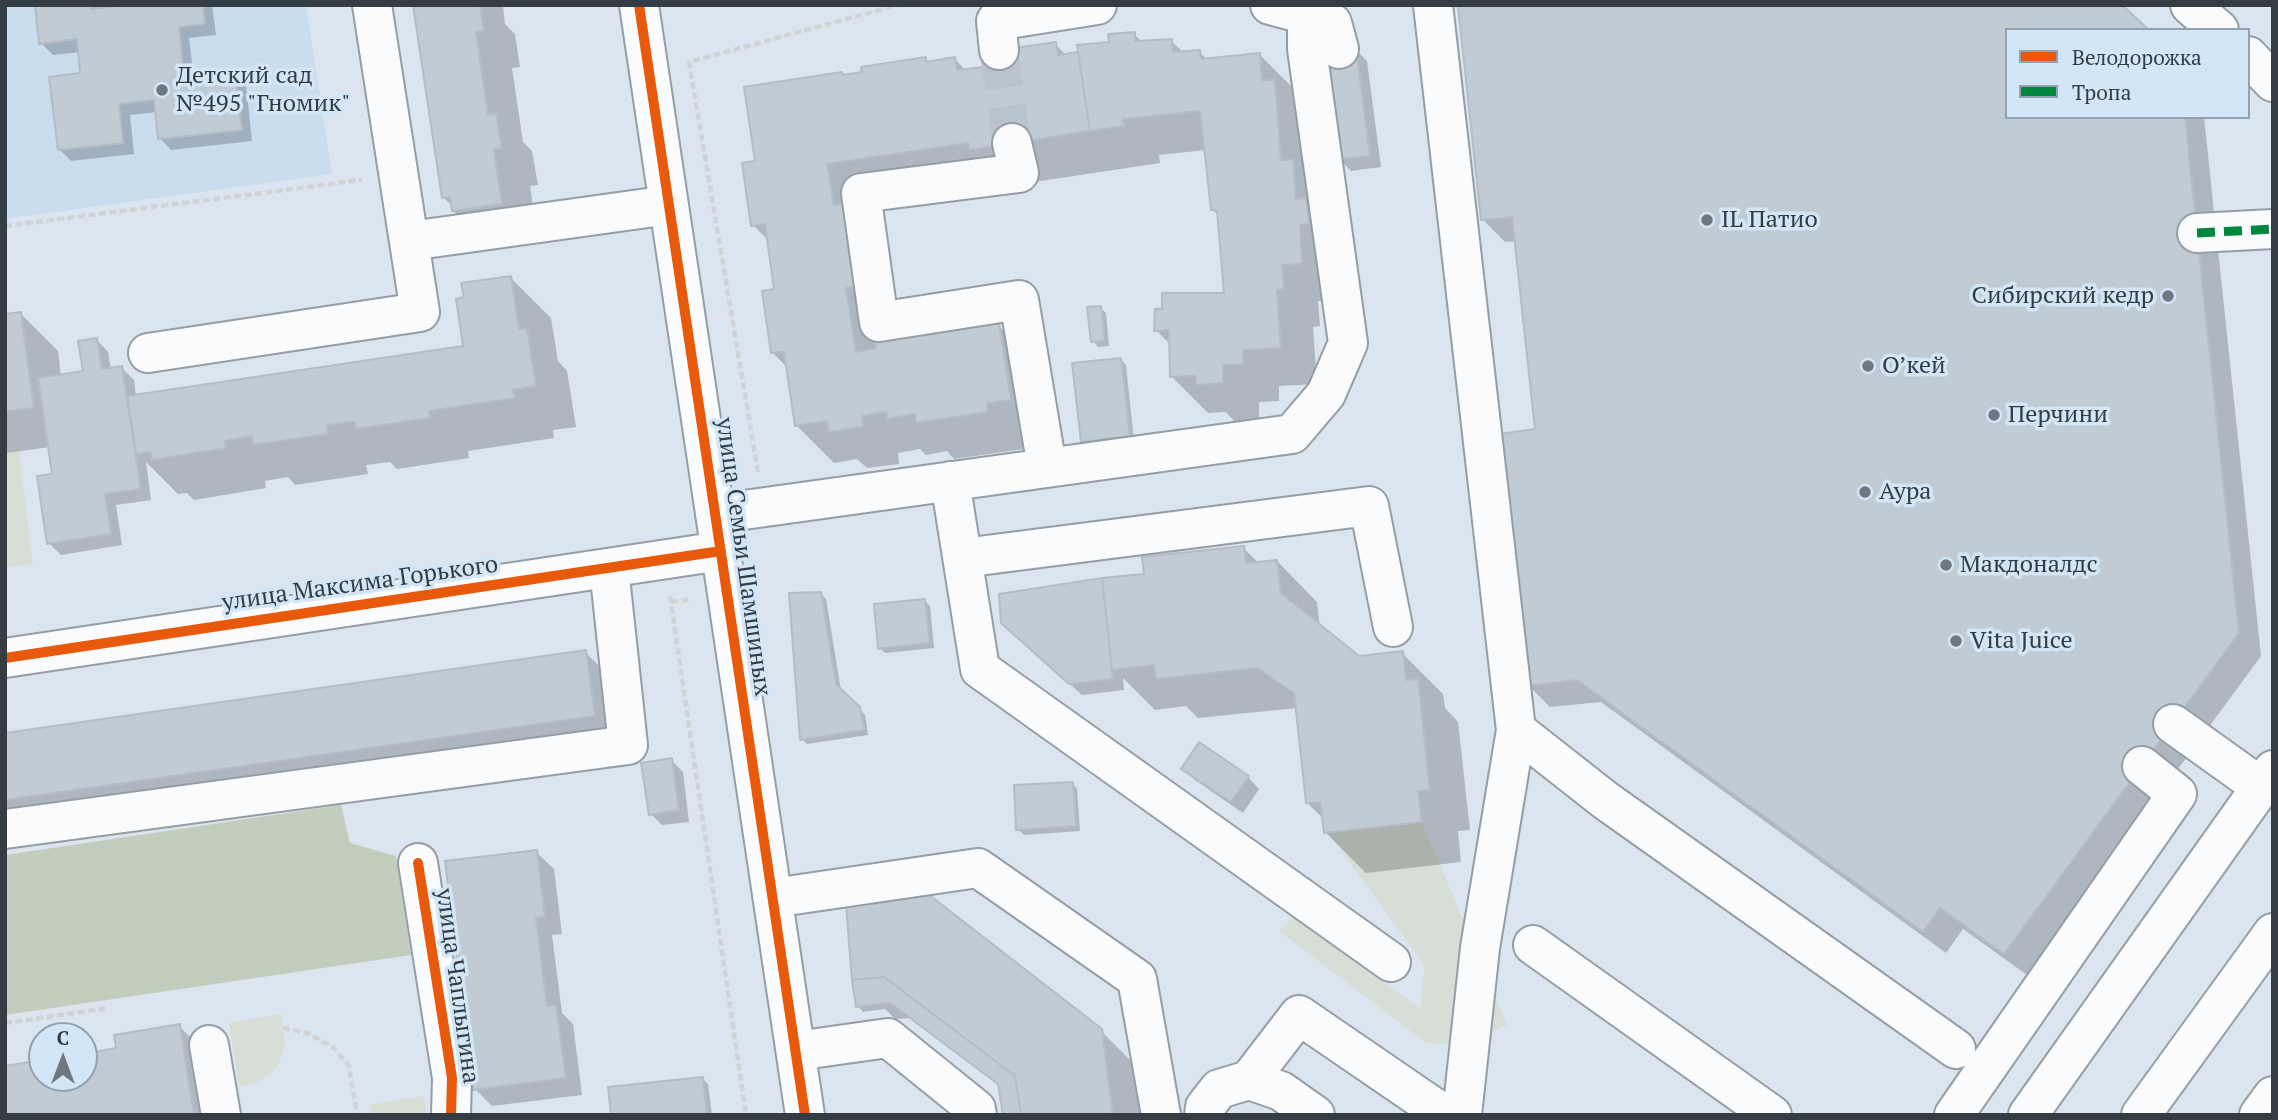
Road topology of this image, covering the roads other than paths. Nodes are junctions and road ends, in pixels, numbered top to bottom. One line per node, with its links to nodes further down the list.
1 (372, 5): 17 (main road)
2 (639, 5): 14 (main road, улица Семьи Шамшиных)
3 (1097, 5): 10 (main road)
4 (1270, 5): 7 (main road)
5 (1433, 5): 28 (main road)
6 (2190, 5): 8 (main road)
7 (1307, 15): 9 (main road); 19 (main road)
8 (2217, 28)
9 (1339, 49)
10 (999, 50)
11 (2250, 57): 12 (main road)
12 (2273, 82)
13 (1012, 143): 19 (main road)
14 (669, 205): 17 (main road); 21 (main road, улица Семьи Шамшиных)
15 (2273, 229): 16 (main road)
16 (2197, 233)
17 (410, 241): 18 (main road)
18 (149, 353)
19 (1048, 467): 20 (main road)
20 (950, 481): 21 (main road); 23 (main road)
21 (715, 514): 22 (main road, улица Семьи Шамшиных)
22 (721, 551): 24 (main road, улица Максима Горького); 33 (main road, улица Семьи Шамшиных)
23 (962, 558): 25 (main road); 36 (main road)
24 (609, 568): 26 (main road, улица Максима Горького); 31 (main road)
25 (1393, 627)
26 (5, 658)
27 (2173, 724): 30 (main road)
28 (1516, 730): 38 (main road); 50 (main road)
29 (2142, 766): 52 (main road)
30 (2267, 778): 53 (main road)
31 (5, 829)
32 (418, 863): 43 (main road, улица Чаплыгина)
33 (773, 898): 39 (main road, улица Семьи Шамшиных); 46 (main road)
34 (2273, 933): 54 (main road)
35 (1533, 945): 51 (main road)
36 (1391, 962)
37 (209, 1045): 42 (main road)
38 (1956, 1049)
39 (796, 1051): 44 (main road, улица Семьи Шамшиных); 45 (main road)
40 (1249, 1080): 47 (main road); 48 (main road); 49 (main road)
41 (2273, 1096): 55 (main road)
42 (221, 1115)
43 (452, 1115)
44 (806, 1115)
45 (977, 1115)
46 (1161, 1115)
47 (1204, 1115)
48 (1315, 1115)
49 (1445, 1115)
50 (1462, 1115)
51 (1772, 1115)
52 (1954, 1115)
53 (2028, 1115)
54 (2141, 1115)
55 (2259, 1115)

